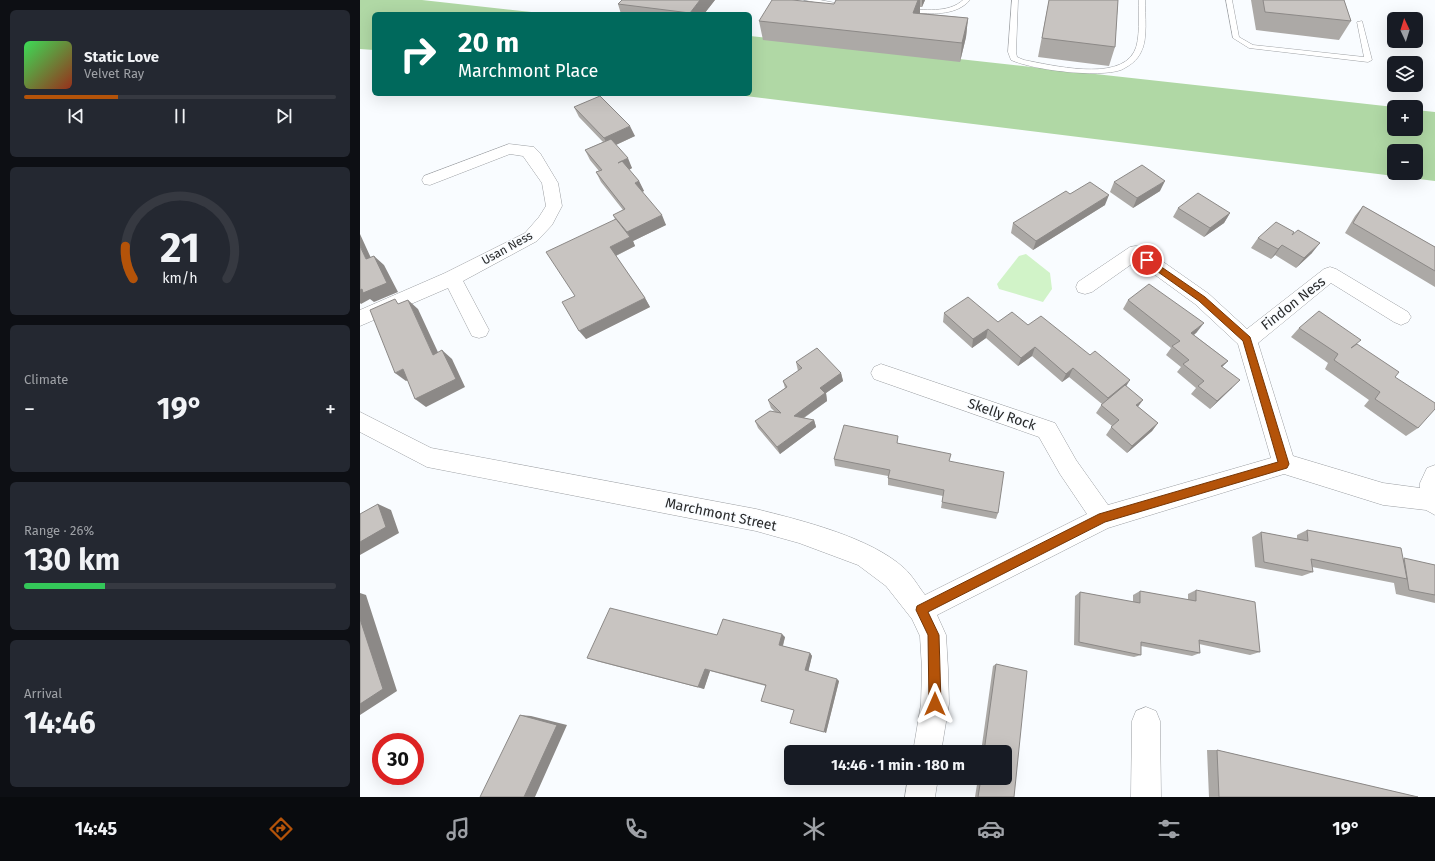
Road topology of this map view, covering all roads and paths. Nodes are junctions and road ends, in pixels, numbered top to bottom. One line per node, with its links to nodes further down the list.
1 (807, 0): 6 (lane)
2 (967, 0): 7 (lane)
3 (1015, 0): 4 (lane)
4 (1142, 0)
5 (1229, 0): 8 (lane)
6 (856, 6)
7 (899, 10)
8 (1360, 22)
9 (430, 180): 10 (street, Usan Ness)
10 (452, 278): 13 (street, Usan Ness); 14 (street)
11 (1085, 287): 15 (street, Findon Ness)
12 (1401, 317): 15 (street, Findon Ness)
13 (360, 318)
14 (479, 330)
15 (1247, 340): 18 (street, Findon Ness)
16 (881, 372): 21 (street, Skelly Rock)
17 (360, 421): 22 (street, Marchmont Street)
18 (1284, 464): 20 (street); 21 (street)
19 (1435, 475): 20 (street)
20 (1434, 502)
21 (1103, 518): 22 (street)
22 (921, 610): 24 (street, Marchmont Street)
23 (1146, 721): 27 (street)
24 (928, 745)
25 (922, 785): 26 (street)
26 (920, 797)
27 (1146, 797)

